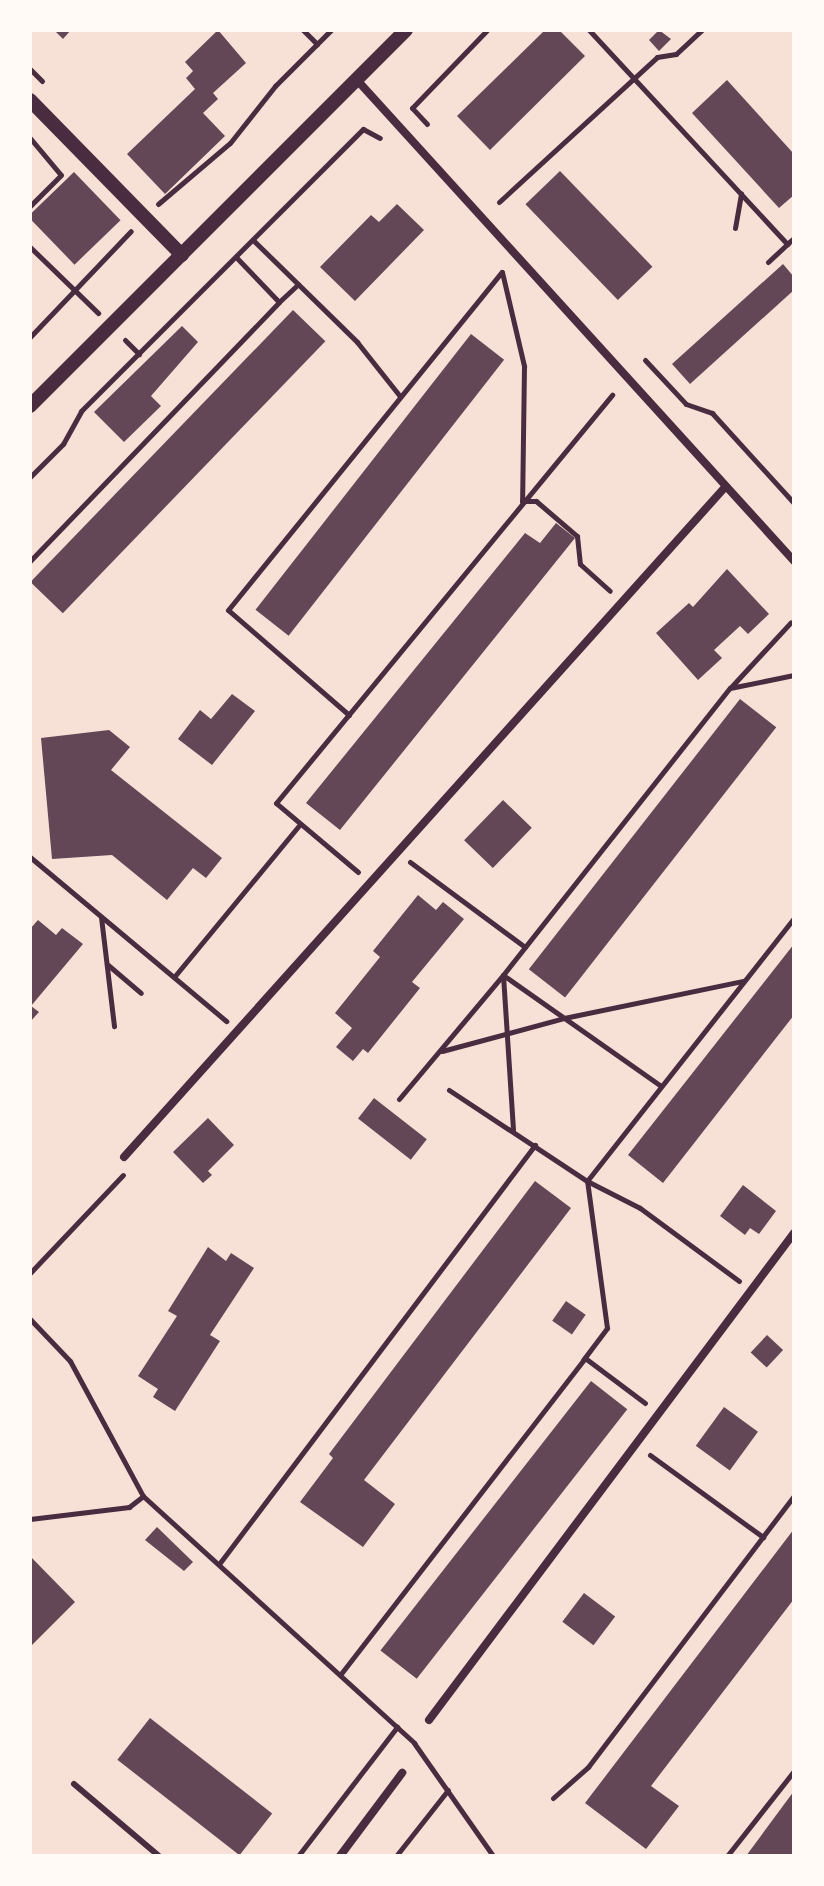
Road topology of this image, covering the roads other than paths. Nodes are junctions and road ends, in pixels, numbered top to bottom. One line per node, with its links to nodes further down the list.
1 (406, 30): 2 (street)
2 (357, 80): 4 (street); 6 (street)
3 (30, 100): 4 (street)
4 (182, 255): 5 (street)
5 (30, 406)
6 (726, 486): 7 (street); 8 (street)
7 (794, 561)
8 (124, 1157)
9 (794, 1233): 10 (street)
10 (429, 1720)
11 (402, 1773): 14 (street)
12 (74, 1784): 13 (lane)
13 (159, 1856)
14 (340, 1856)

